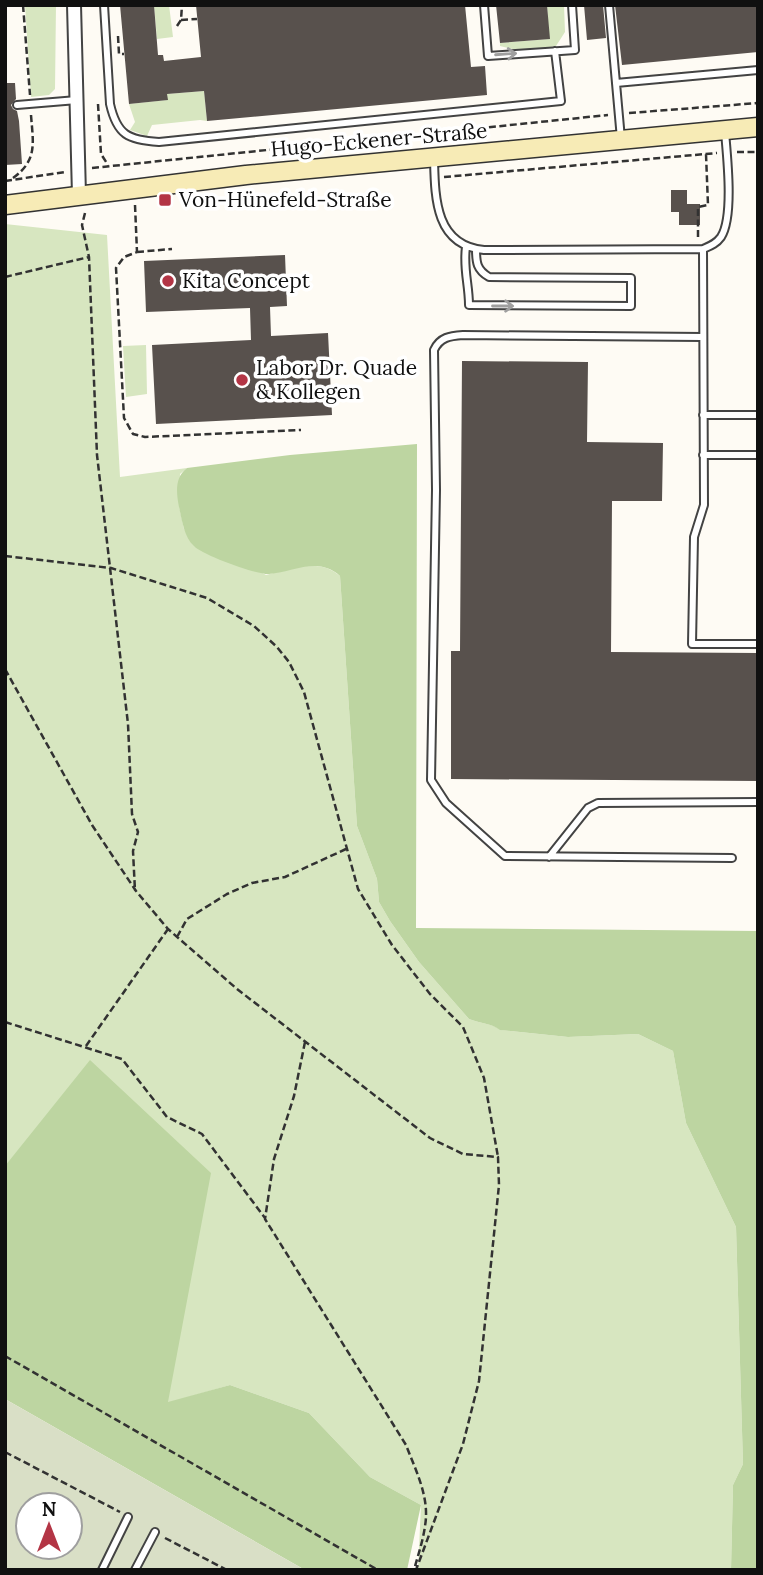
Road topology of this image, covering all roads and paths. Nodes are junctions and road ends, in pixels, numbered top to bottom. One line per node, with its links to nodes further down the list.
1 (74, 5): 13 (street)
2 (104, 5): 10 (lane)
3 (182, 5): 8 (path)
4 (484, 5): 10 (lane, one-way to 10)
5 (572, 5): 10 (lane)
6 (609, 5): 12 (lane)
7 (197, 19): 8 (path)
8 (181, 20): 9 (path)
9 (177, 26)
10 (555, 51)
11 (758, 70): 12 (lane)
12 (616, 83): 16 (lane)
13 (77, 100): 15 (lane); 24 (street)
14 (758, 103): 16 (path)
15 (17, 106)
16 (619, 114): 19 (lane); 24 (path)
17 (758, 127): 18 (main road, Hugo-Eckener-Straße)
18 (724, 130): 19 (main road, Hugo-Eckener-Straße); 21 (lane)
19 (621, 140): 23 (main road, Hugo-Eckener-Straße)
20 (758, 152): 21 (path)
21 (726, 153): 22 (path); 33 (lane)
22 (706, 154): 25 (path); 33 (path)
23 (434, 158): 25 (lane); 27 (main road, Hugo-Eckener-Straße)
24 (79, 170): 26 (path); 27 (street)
25 (434, 178): 30 (lane)
26 (5, 181)
27 (83, 202): 29 (main road, Hugo-Eckener-Straße); 35 (path)
28 (135, 202): 34 (path)
29 (5, 205)
30 (466, 247): 32 (lane); 32 (lane, one-way to 32)
31 (172, 249): 34 (path)
32 (476, 249): 33 (lane)
33 (701, 249): 37 (lane)
34 (137, 251): 40 (path)
35 (89, 257): 36 (path); 44 (path)
36 (5, 276)
37 (703, 337): 38 (lane); 49 (lane)
38 (703, 415): 39 (lane); 41 (lane)
39 (758, 415)
40 (301, 430)
41 (703, 455): 42 (lane); 45 (lane)
42 (758, 455)
43 (5, 556): 44 (path)
44 (111, 568): 48 (path); 51 (path)
45 (758, 644)
46 (5, 669): 51 (path)
47 (758, 802): 49 (lane)
48 (346, 849): 53 (path); 57 (path)
49 (549, 857): 50 (lane)
50 (732, 858)
51 (135, 891): 52 (path)
52 (168, 929): 53 (path); 56 (path)
53 (177, 937): 55 (path)
54 (5, 1023): 56 (path)
55 (305, 1042): 57 (path); 58 (path)
56 (86, 1046): 58 (path)
57 (498, 1157): 67 (path)
58 (265, 1219): 67 (path)
59 (5, 1356): 66 (path)
60 (5, 1452): 61 (path)
61 (128, 1517): 63 (lane)
62 (155, 1532): 64 (lane); 65 (path)
63 (102, 1570)
64 (135, 1570)
65 (228, 1570)
66 (378, 1570)
67 (415, 1570)

